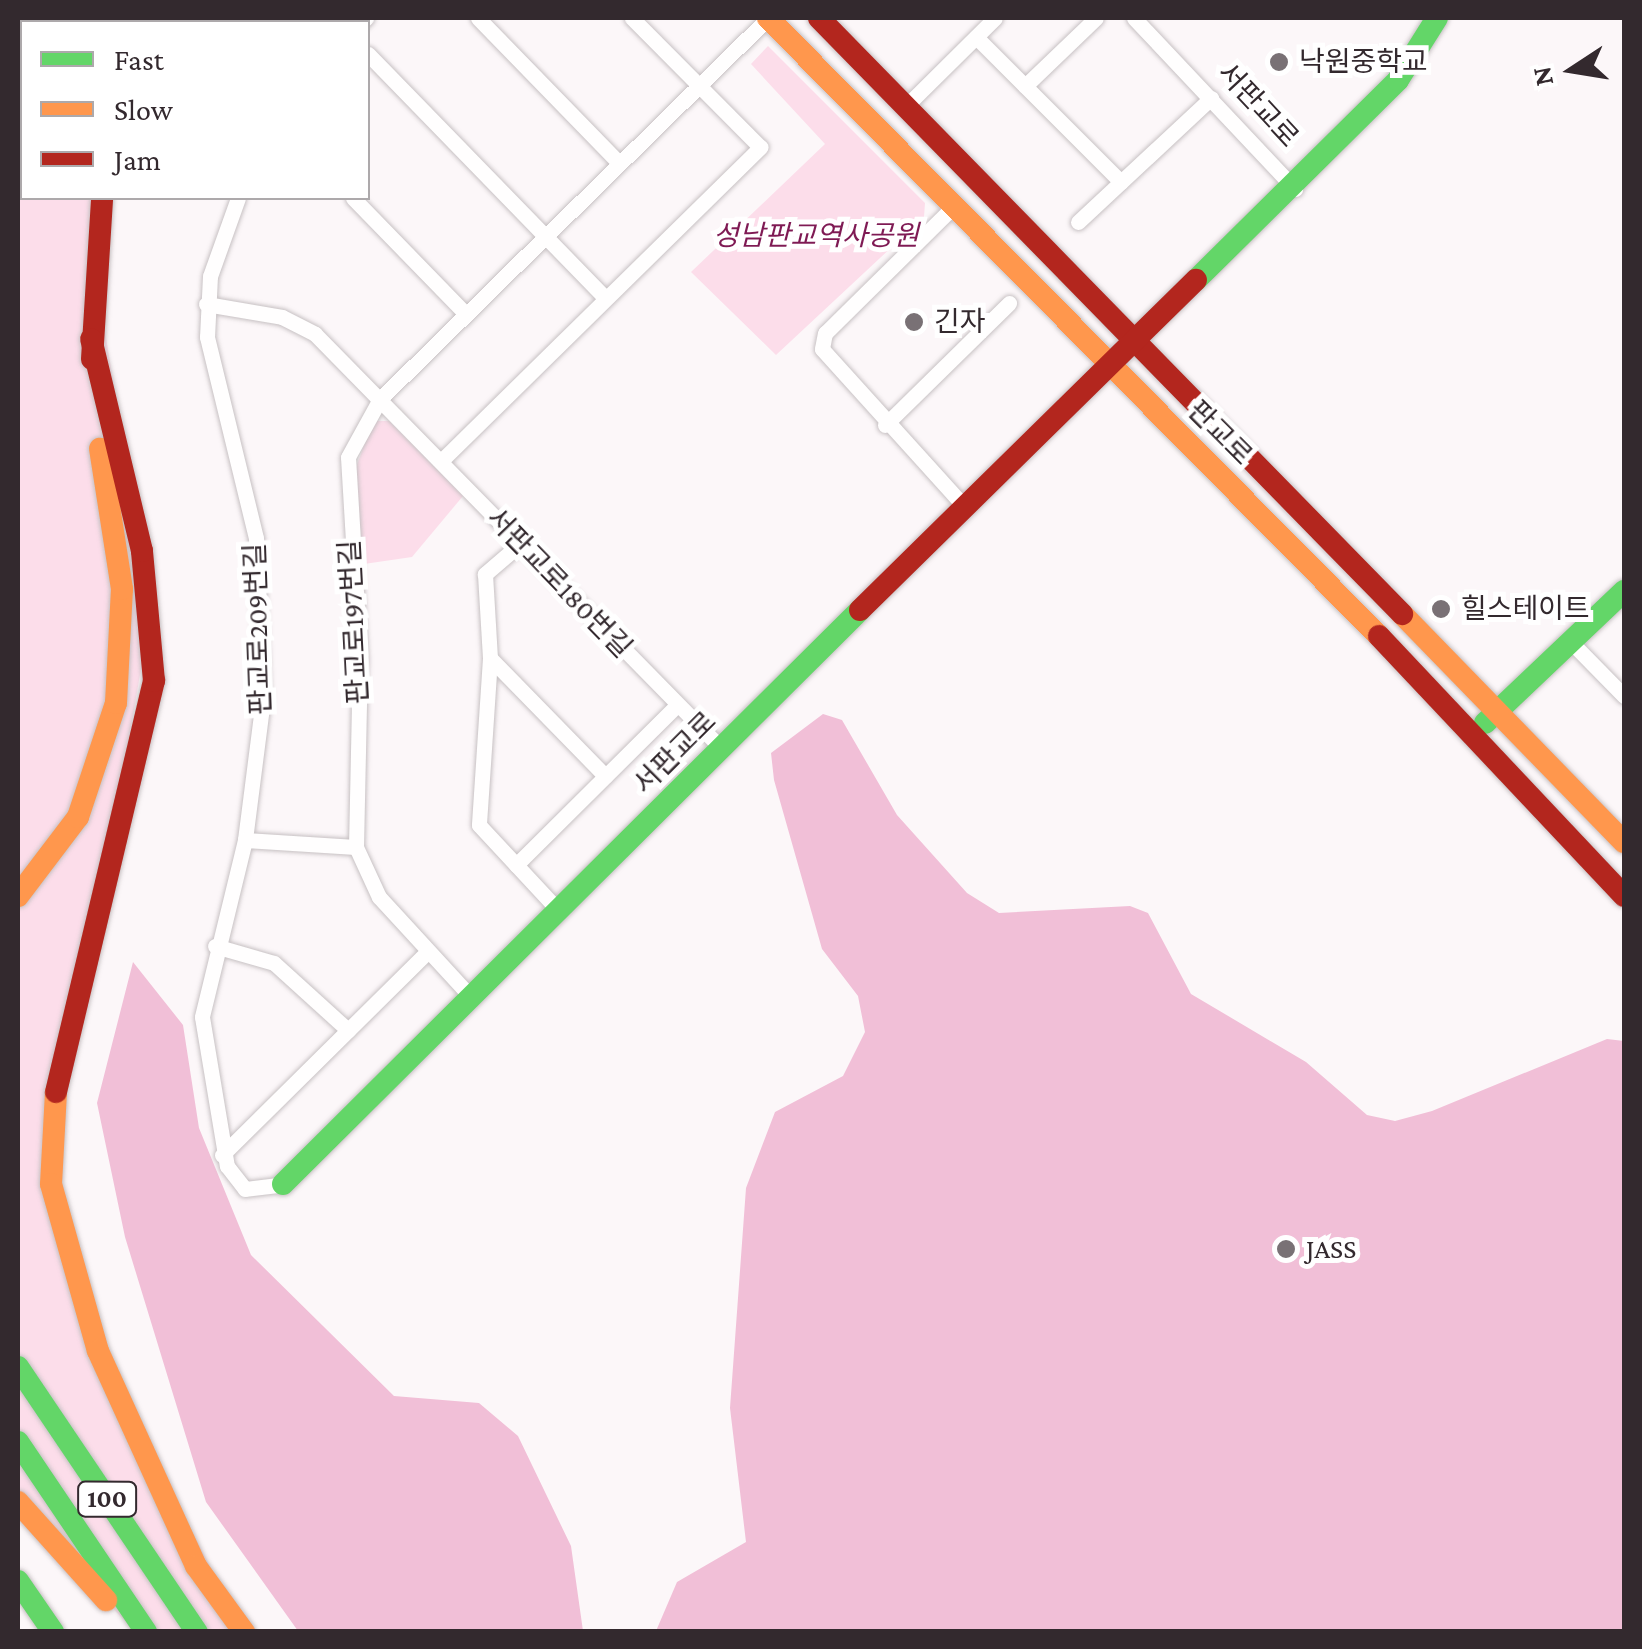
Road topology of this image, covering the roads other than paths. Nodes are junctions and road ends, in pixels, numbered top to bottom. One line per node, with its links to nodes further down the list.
1 (478, 18): 15 (street)
2 (632, 18): 11 (street)
3 (768, 18): 11 (street, 판교로197번길); 21 (main road, 판교로)
4 (820, 18): 14 (main road, 판교로)
5 (995, 18): 9 (street)
6 (1096, 18): 12 (street)
7 (1134, 18): 13 (street, 서판교로)
8 (1437, 18): 17 (main road, 서판교로)
9 (976, 37): 12 (street); 14 (street)
10 (370, 56): 23 (street)
11 (699, 84): 15 (street, 판교로197번길); 24 (street)
12 (1024, 86): 16 (street)
13 (1211, 98): 16 (street); 17 (street, 서판교로)
14 (908, 104): 29 (main road, 판교로)
15 (619, 163): 23 (street, 판교로197번길)
16 (1121, 182): 22 (street)
17 (1296, 189): 29 (main road, 서판교로)
18 (102, 200): 28 (main road)
19 (237, 200): 26 (street, 판교로209번길)
20 (356, 200): 27 (street)
21 (955, 205): 30 (main road, 판교로); 32 (street)
22 (1078, 222)
23 (544, 237): 24 (street); 27 (street, 판교로197번길)
24 (604, 298): 33 (street)
25 (1009, 303): 32 (street)
26 (206, 304): 31 (street, 서판교로180번길); 45 (street, 판교로209번길)
27 (466, 314): 31 (street, 판교로197번길)
28 (91, 338): 49 (main road); 66 (main road)
29 (1132, 341): 30 (main road, 서판교로); 41 (main road, 판교로)
30 (1109, 364): 34 (main road, 서판교로); 42 (main road, 판교로)
31 (380, 399): 33 (street, 서판교로180번길); 47 (street, 판교로197번길)
32 (885, 425): 34 (street)
33 (441, 461): 35 (street, 서판교로180번길)
34 (965, 507): 43 (main road, 서판교로)
35 (521, 543): 38 (street); 40 (street, 서판교로180번길)
36 (1624, 591): 37 (main road)
37 (1570, 642): 39 (street); 41 (main road)
38 (490, 658): 44 (street); 48 (street)
39 (1624, 696)
40 (677, 705): 43 (street, 서판교로180번길); 44 (street)
41 (1496, 712): 42 (main road); 46 (main road, 판교로)
42 (1475, 732): 50 (main road, 판교로)
43 (722, 748): 51 (main road, 서판교로)
44 (606, 776): 48 (street)
45 (246, 840): 47 (street); 52 (street, 판교로209번길)
46 (1624, 842)
47 (356, 847): 53 (street, 판교로197번길)
48 (516, 864): 51 (street)
49 (18, 896)
50 (1624, 896)
51 (558, 910): 54 (main road, 서판교로)
52 (215, 946): 55 (street); 56 (street, 판교로209번길)
53 (426, 953): 54 (street, 판교로197번길); 55 (street)
54 (470, 997): 57 (main road, 서판교로)
55 (348, 1030): 56 (street)
56 (222, 1155): 57 (street)
57 (282, 1184)
58 (18, 1366): 65 (main road, 100)
59 (18, 1442): 64 (main road, 100)
60 (18, 1502): 63 (main road)
61 (18, 1581): 62 (main road)
62 (53, 1632)
63 (135, 1632)
64 (146, 1632)
65 (197, 1632)
66 (244, 1632)

